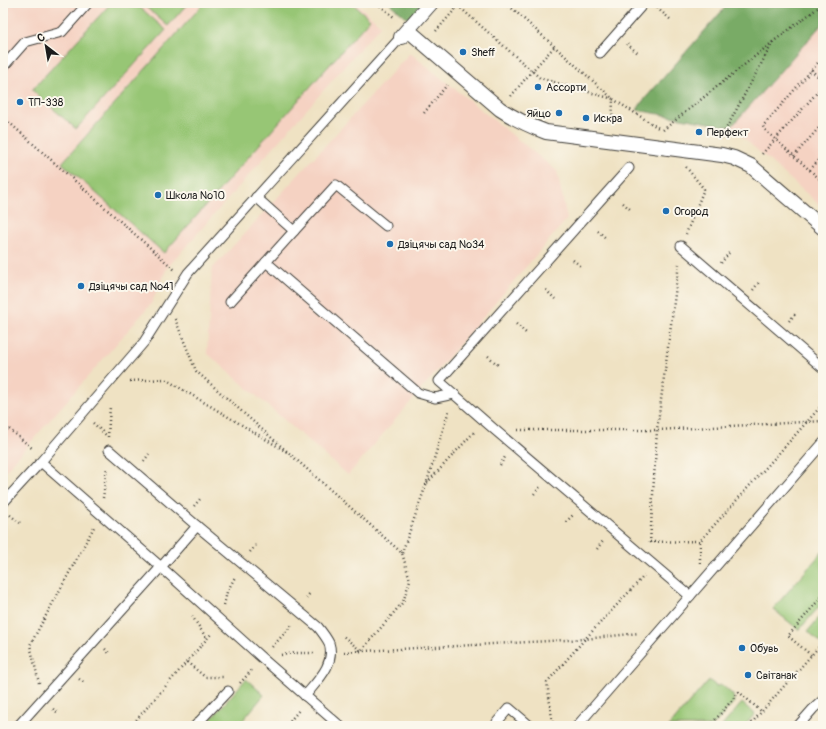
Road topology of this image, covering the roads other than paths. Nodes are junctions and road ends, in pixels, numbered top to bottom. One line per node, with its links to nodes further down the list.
1 (88, 3): 6 (lane)
2 (431, 3): 4 (street)
3 (644, 3): 5 (lane)
4 (404, 33): 8 (lane); 10 (street)
5 (600, 53)
6 (3, 67)
7 (630, 168): 16 (lane)
8 (256, 197): 11 (lane); 19 (lane)
9 (386, 226): 11 (lane)
10 (823, 228)
11 (294, 231): 13 (lane)
12 (681, 246): 15 (lane)
13 (266, 262): 14 (lane); 16 (lane)
14 (230, 302)
15 (823, 368)
16 (454, 394): 23 (lane)
17 (823, 442): 23 (lane)
18 (109, 450): 21 (lane)
19 (43, 460): 20 (lane); 22 (lane)
20 (3, 503)
21 (197, 526): 22 (lane); 25 (lane)
22 (161, 567): 25 (lane); 28 (lane)
23 (687, 592): 32 (lane)
24 (228, 690): 29 (lane)
25 (305, 696): 30 (lane)
26 (823, 700): 33 (lane)
27 (497, 722): 31 (lane)
28 (18, 726)
29 (196, 726)
30 (340, 726)
31 (530, 726)
32 (577, 726)
33 (798, 726)

